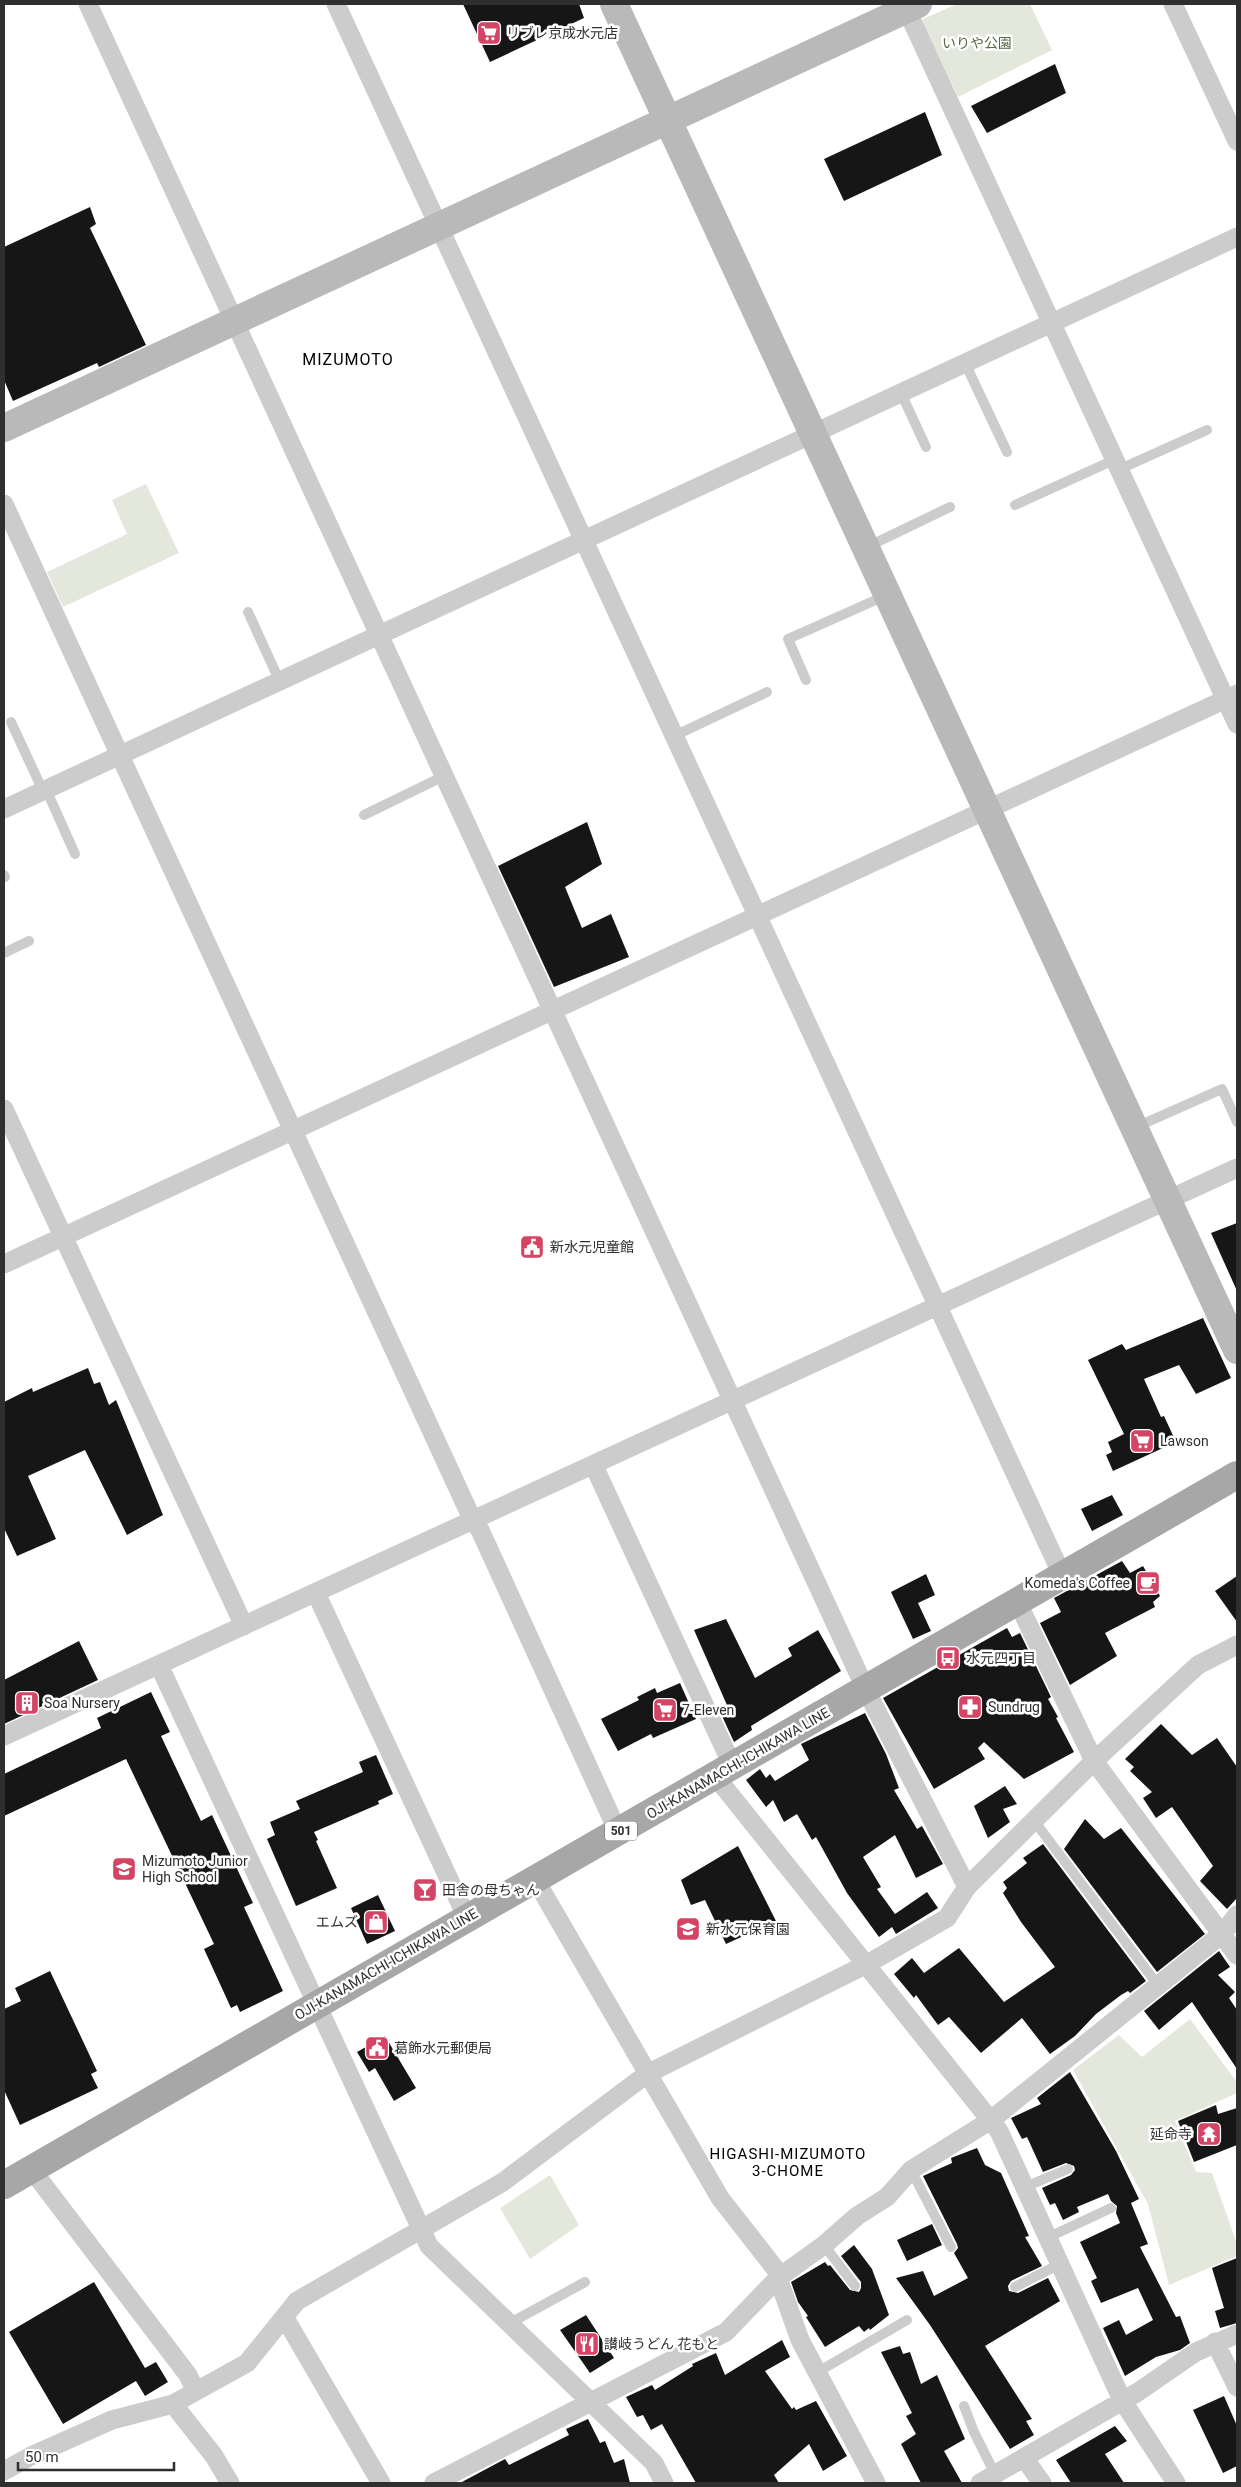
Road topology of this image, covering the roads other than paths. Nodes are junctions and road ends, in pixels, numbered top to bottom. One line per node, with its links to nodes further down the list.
1 (88, 4): 10 (street)
2 (336, 4): 8 (street)
3 (614, 4): 6 (street)
4 (1174, 4): 7 (street)
5 (910, 5): 6 (street); 11 (street)
6 (668, 119): 8 (street); 16 (street)
7 (1237, 141)
8 (439, 227): 10 (street); 23 (street)
9 (1237, 238): 11 (street)
10 (235, 322): 14 (street); 27 (street)
11 (1051, 323): 12 (street); 19 (street)
12 (965, 363): 13 (street); 18 (lane)
13 (901, 393): 16 (street); 17 (lane)
14 (4, 428)
15 (1207, 430): 19 (lane)
16 (814, 434): 23 (street); 24 (street)
17 (926, 447)
18 (1007, 452)
19 (1118, 464): 21 (lane); 31 (street)
20 (4, 504): 35 (street)
21 (1015, 505)
22 (950, 507): 24 (lane)
23 (584, 539): 27 (street); 34 (street)
24 (866, 547): 25 (street)
25 (888, 594): 28 (lane); 39 (street)
26 (248, 612): 29 (lane)
27 (379, 635): 29 (street); 36 (street)
28 (806, 680)
29 (280, 682): 35 (street)
30 (766, 692): 34 (lane)
31 (1232, 697): 33 (street); 39 (street)
32 (11, 722): 37 (lane)
33 (1237, 724)
34 (674, 736): 42 (street)
35 (119, 756): 37 (street); 49 (street)
36 (444, 776): 40 (lane); 45 (street)
37 (44, 790): 38 (street); 41 (lane)
38 (4, 809)
39 (987, 809): 42 (street); 48 (street)
40 (364, 815)
41 (75, 854)
42 (757, 916): 45 (street); 54 (street)
43 (29, 941): 44 (lane)
44 (4, 953)
45 (553, 1009): 49 (street); 56 (street)
46 (4, 1108): 52 (street)
47 (1237, 1122): 48 (lane)
48 (1134, 1128): 51 (street)
49 (292, 1132): 52 (street); 59 (street)
50 (1237, 1168): 51 (street)
51 (1168, 1200): 54 (street); 55 (street)
52 (63, 1237): 53 (street); 63 (street)
53 (4, 1264)
54 (938, 1307): 56 (street); 60 (street)
55 (1237, 1350)
56 (733, 1400): 57 (street); 66 (street)
57 (594, 1466): 59 (street); 69 (street)
58 (1237, 1475): 60 (main road, OJI-KANAMACHI-ICHIKAWA LINE / 501)
59 (472, 1521): 61 (street); 71 (street)
60 (1062, 1575): 62 (main road, OJI-KANAMACHI-ICHIKAWA LINE / 501)
61 (316, 1593): 63 (street); 75 (street)
62 (1017, 1601): 66 (main road, OJI-KANAMACHI-ICHIKAWA LINE / 501); 68 (street)
63 (244, 1626): 65 (street)
64 (1237, 1646): 68 (street)
65 (159, 1665): 67 (street); 80 (street)
66 (866, 1690): 69 (main road, OJI-KANAMACHI-ICHIKAWA LINE / 501); 73 (street)
67 (4, 1736)
68 (1094, 1761): 70 (street); 76 (street)
69 (724, 1772): 71 (main road, OJI-KANAMACHI-ICHIKAWA LINE / 501); 78 (street)
70 (1035, 1822): 73 (street); 79 (lane)
71 (618, 1832): 72 (main road, OJI-KANAMACHI-ICHIKAWA LINE / 501)
72 (535, 1879): 75 (main road, OJI-KANAMACHI-ICHIKAWA LINE / 501); 81 (street)
73 (967, 1887): 78 (street)
74 (1237, 1915): 76 (street)
75 (467, 1918): 80 (main road, OJI-KANAMACHI-ICHIKAWA LINE / 501)
76 (1222, 1934): 77 (street); 79 (street)
77 (1237, 1955)
78 (867, 1964): 81 (street); 82 (street)
79 (1157, 1984): 82 (street)
80 (316, 2004): 83 (main road, OJI-KANAMACHI-ICHIKAWA LINE / 501); 89 (street)
81 (647, 2074): 89 (street); 94 (street)
82 (991, 2120): 84 (street); 87 (street)
83 (32, 2170): 86 (main road, OJI-KANAMACHI-ICHIKAWA LINE / 501); 105 (street)
84 (911, 2170): 91 (street); 92 (lane)
85 (1068, 2170): 87 (lane)
86 (4, 2185)
87 (1025, 2187): 90 (street)
88 (1111, 2208): 90 (lane)
89 (422, 2228): 98 (street); 100 (street)
90 (1049, 2237): 93 (street)
91 (824, 2245): 94 (street); 96 (lane)
92 (951, 2247)
93 (1060, 2264): 97 (lane); 106 (street)
94 (779, 2277): 103 (street); 107 (street)
95 (585, 2282): 100 (lane)
96 (855, 2286)
97 (1015, 2287)
98 (285, 2318): 105 (street); 114 (street)
99 (907, 2320): 103 (lane)
100 (510, 2323): 107 (street)
101 (1237, 2334): 102 (street)
102 (1215, 2342): 104 (street); 106 (street)
103 (816, 2373): 117 (street)
104 (1237, 2387)
105 (195, 2390): 108 (street)
106 (1122, 2400): 110 (street); 119 (street)
107 (590, 2402): 115 (street); 116 (street)
108 (173, 2404): 111 (street); 113 (street)
109 (964, 2406): 112 (lane)
110 (1024, 2458): 112 (street); 118 (street)
111 (4, 2471)
112 (988, 2478)
113 (230, 2483)
114 (381, 2483)
115 (434, 2483)
116 (664, 2483)
117 (876, 2483)
118 (1042, 2483)
119 (1176, 2483)

